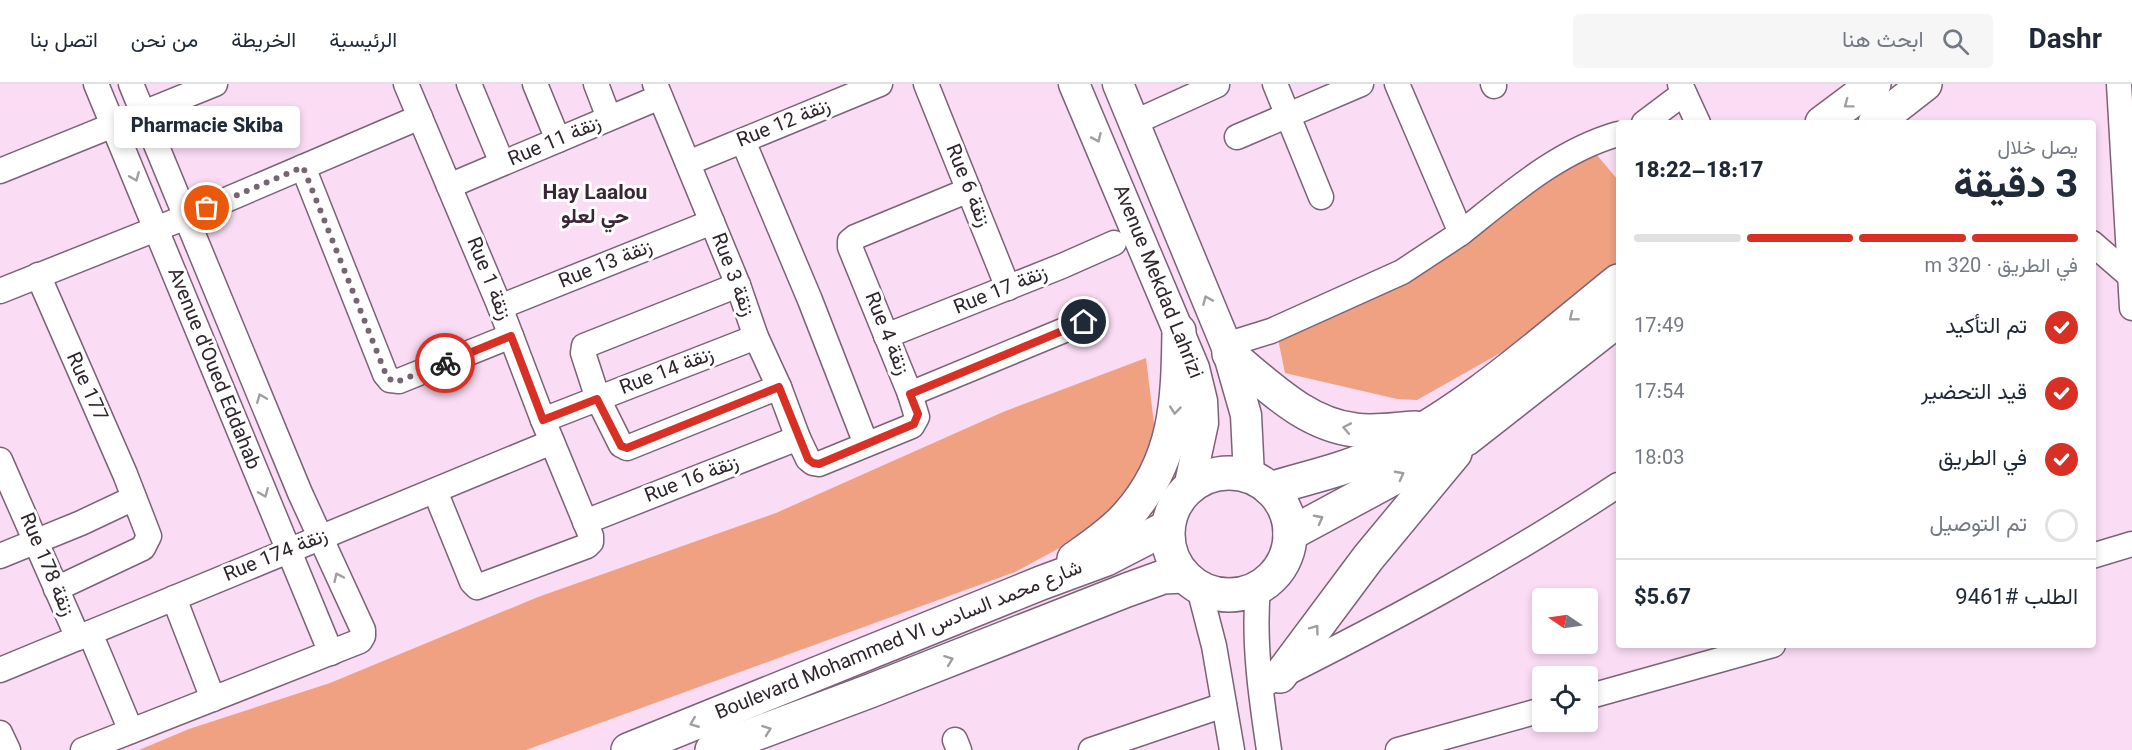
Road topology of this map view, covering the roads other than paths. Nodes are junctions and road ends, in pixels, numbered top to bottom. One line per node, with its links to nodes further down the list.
1 (96, 84): 30 (street, Avenue d'Oued Eddahab)
2 (131, 84): 21 (street, Avenue d'Oued Eddahab)
3 (214, 84): 21 (street)
4 (406, 84): 23 (street, Rue 1 زنقة)
5 (470, 84): 35 (street)
6 (534, 84): 33 (street)
7 (596, 84): 24 (street)
8 (880, 84): 34 (street, Rue 12 زنقة)
9 (926, 84): 40 (street, Rue 6 زنقة)
10 (1074, 84): 58 (main road, Avenue Mekdad Lahrizi, one-way to 58)
11 (1118, 84): 29 (main road, Avenue Mekdad Lahrizi)
12 (1275, 84): 22 (street)
13 (1361, 84): 22 (street)
14 (1397, 84): 45 (street)
15 (1874, 84): 27 (highway, one-way to 27)
16 (1925, 84): 28 (highway)
17 (2119, 84): 49 (street)
18 (1216, 86): 29 (street)
19 (1682, 88): 25 (street); 26 (street)
20 (657, 90): 24 (street, Rue 11 زنقة); 36 (street, Rue 3 زنقة)
21 (144, 113): 30 (street); 42 (street, Avenue d'Oued Eddahab)
22 (1287, 116): 32 (street); 41 (street)
23 (420, 117): 37 (street); 39 (street, Rue 1 زنقة)
24 (609, 118): 33 (street, Rue 11 زنقة)
25 (1647, 120)
26 (1697, 120)
27 (1826, 120)
28 (1879, 120)
29 (1135, 122): 62 (main road, Avenue Mekdad Lahrizi, one-way to 29)
30 (113, 125): 38 (street); 44 (street, Avenue d'Oued Eddahab, one-way to 44)
31 (1616, 135): 45 (street)
32 (1237, 137)
33 (558, 140): 35 (street, Rue 11 زنقة)
34 (743, 141): 36 (street, Rue 12 زنقة); 70 (street)
35 (502, 164): 39 (street, Rue 11 زنقة)
36 (688, 164): 43 (street, Rue 3 زنقة)
37 (303, 167): 42 (street); 59 (street)
38 (0, 171)
39 (449, 186): 54 (street, Rue 1 زنقة)
40 (969, 190): 52 (street, Rue 6 زنقة); 60 (street, Rue 4 زنقة)
41 (1321, 197)
42 (186, 217): 44 (street); 80 (street, Avenue d'Oued Eddahab, one-way to 42)
43 (712, 222): 51 (street, Rue 3 زنقة); 54 (street, Rue 13 زنقة)
44 (156, 229): 48 (street); 83 (street, Avenue d'Oued Eddahab, one-way to 83)
45 (1461, 233): 62 (street)
46 (1114, 243): 52 (street, Rue 17 زنقة)
47 (2096, 246): 49 (street)
48 (38, 275): 53 (street); 76 (street, Rue 177)
49 (2130, 276): 55 (street)
50 (1616, 283): 66 (highway, one-way to 66)
51 (738, 285): 61 (street, Rue 3 زنقة); 65 (street)
52 (1008, 288): 60 (street, Rue 17 زنقة)
53 (0, 291)
54 (500, 307): 59 (street, Rue 1 زنقة)
55 (2132, 308)
56 (1084, 322): 64 (street)
57 (1616, 323): 69 (highway)
58 (1179, 331): 74 (main road, Avenue Mekdad Lahrizi); 87 (highway, one-way to 87)
59 (511, 336): 67 (street, Rue 1 زنقة)
60 (886, 336): 64 (street, Rue 4 زنقة)
61 (756, 337): 63 (street, Rue 3 زنقة); 65 (street, Rue 14 زنقة)
62 (1228, 350): 66 (highway, one-way to 62); 72 (main road, Avenue Mekdad Lahrizi)
63 (779, 387): 65 (street); 68 (street, Rue 3 زنقة)
64 (910, 394): 70 (street, Rue 4 زنقة)
65 (597, 399): 67 (street, Rue 14 زنقة)
66 (1426, 428): 72 (highway)
67 (548, 431): 75 (street, Rue 174 زنقة); 78 (street, Rue 1 زنقة)
68 (798, 438): 70 (street, Rue 3 زنقة); 78 (street, Rue 16 زنقة)
69 (1466, 440): 79 (highway, one-way to 69); 95 (highway, one-way to 69)
70 (866, 444)
71 (0, 460): 81 (street, Rue 178 زنقة)
72 (1260, 483): 74 (highway); 79 (highway)
73 (1616, 486): 95 (street)
74 (1189, 488): 77 (highway)
75 (435, 491): 78 (street, Rue 16 زنقة); 80 (street, Rue 174 زنقة)
76 (134, 498): 81 (street); 89 (street, Rue 177)
77 (1168, 527): 86 (highway); 87 (highway, Boulevard Mohammed VI شارع محمد السادس)
78 (588, 532)
79 (1290, 534): 88 (highway)
80 (319, 538): 83 (street, Rue 174 زنقة); 93 (street, Avenue d'Oued Eddahab, one-way to 80)
81 (36, 541): 85 (street); 89 (street, Rue 178 زنقة)
82 (2132, 544): 84 (street)
83 (288, 551): 90 (street, Rue 174 زنقة); 93 (street, Avenue d'Oued Eddahab)
84 (2096, 554)
85 (0, 556)
86 (1191, 582): 88 (highway); 98 (street); 105 (highway, Boulevard Mohammed VI شارع محمد السادس, one-way to 86)
87 (1041, 583): 104 (highway, Boulevard Mohammed VI شارع محمد السادس, one-way to 104)
88 (1258, 588): 95 (street)
89 (56, 589): 91 (street, Rue 178 زنقة)
90 (174, 598): 91 (street, Rue 174 زنقة); 97 (street)
91 (84, 635): 94 (street, Rue 174 زنقة); 100 (street, Rue 178 زنقة)
92 (1762, 648): 96 (street)
93 (331, 653): 97 (street)
94 (0, 670)
95 (1271, 681): 108 (street)
96 (1598, 694)
97 (213, 699): 100 (street)
98 (1224, 705): 106 (street); 107 (street)
99 (1532, 713): 109 (street)
100 (131, 731): 103 (street)
101 (0, 733): 102 (street)
102 (8, 750)
103 (83, 750)
104 (628, 750)
105 (712, 750)
106 (1091, 750)
107 (1232, 750)
108 (1269, 750)
109 (1398, 750)

